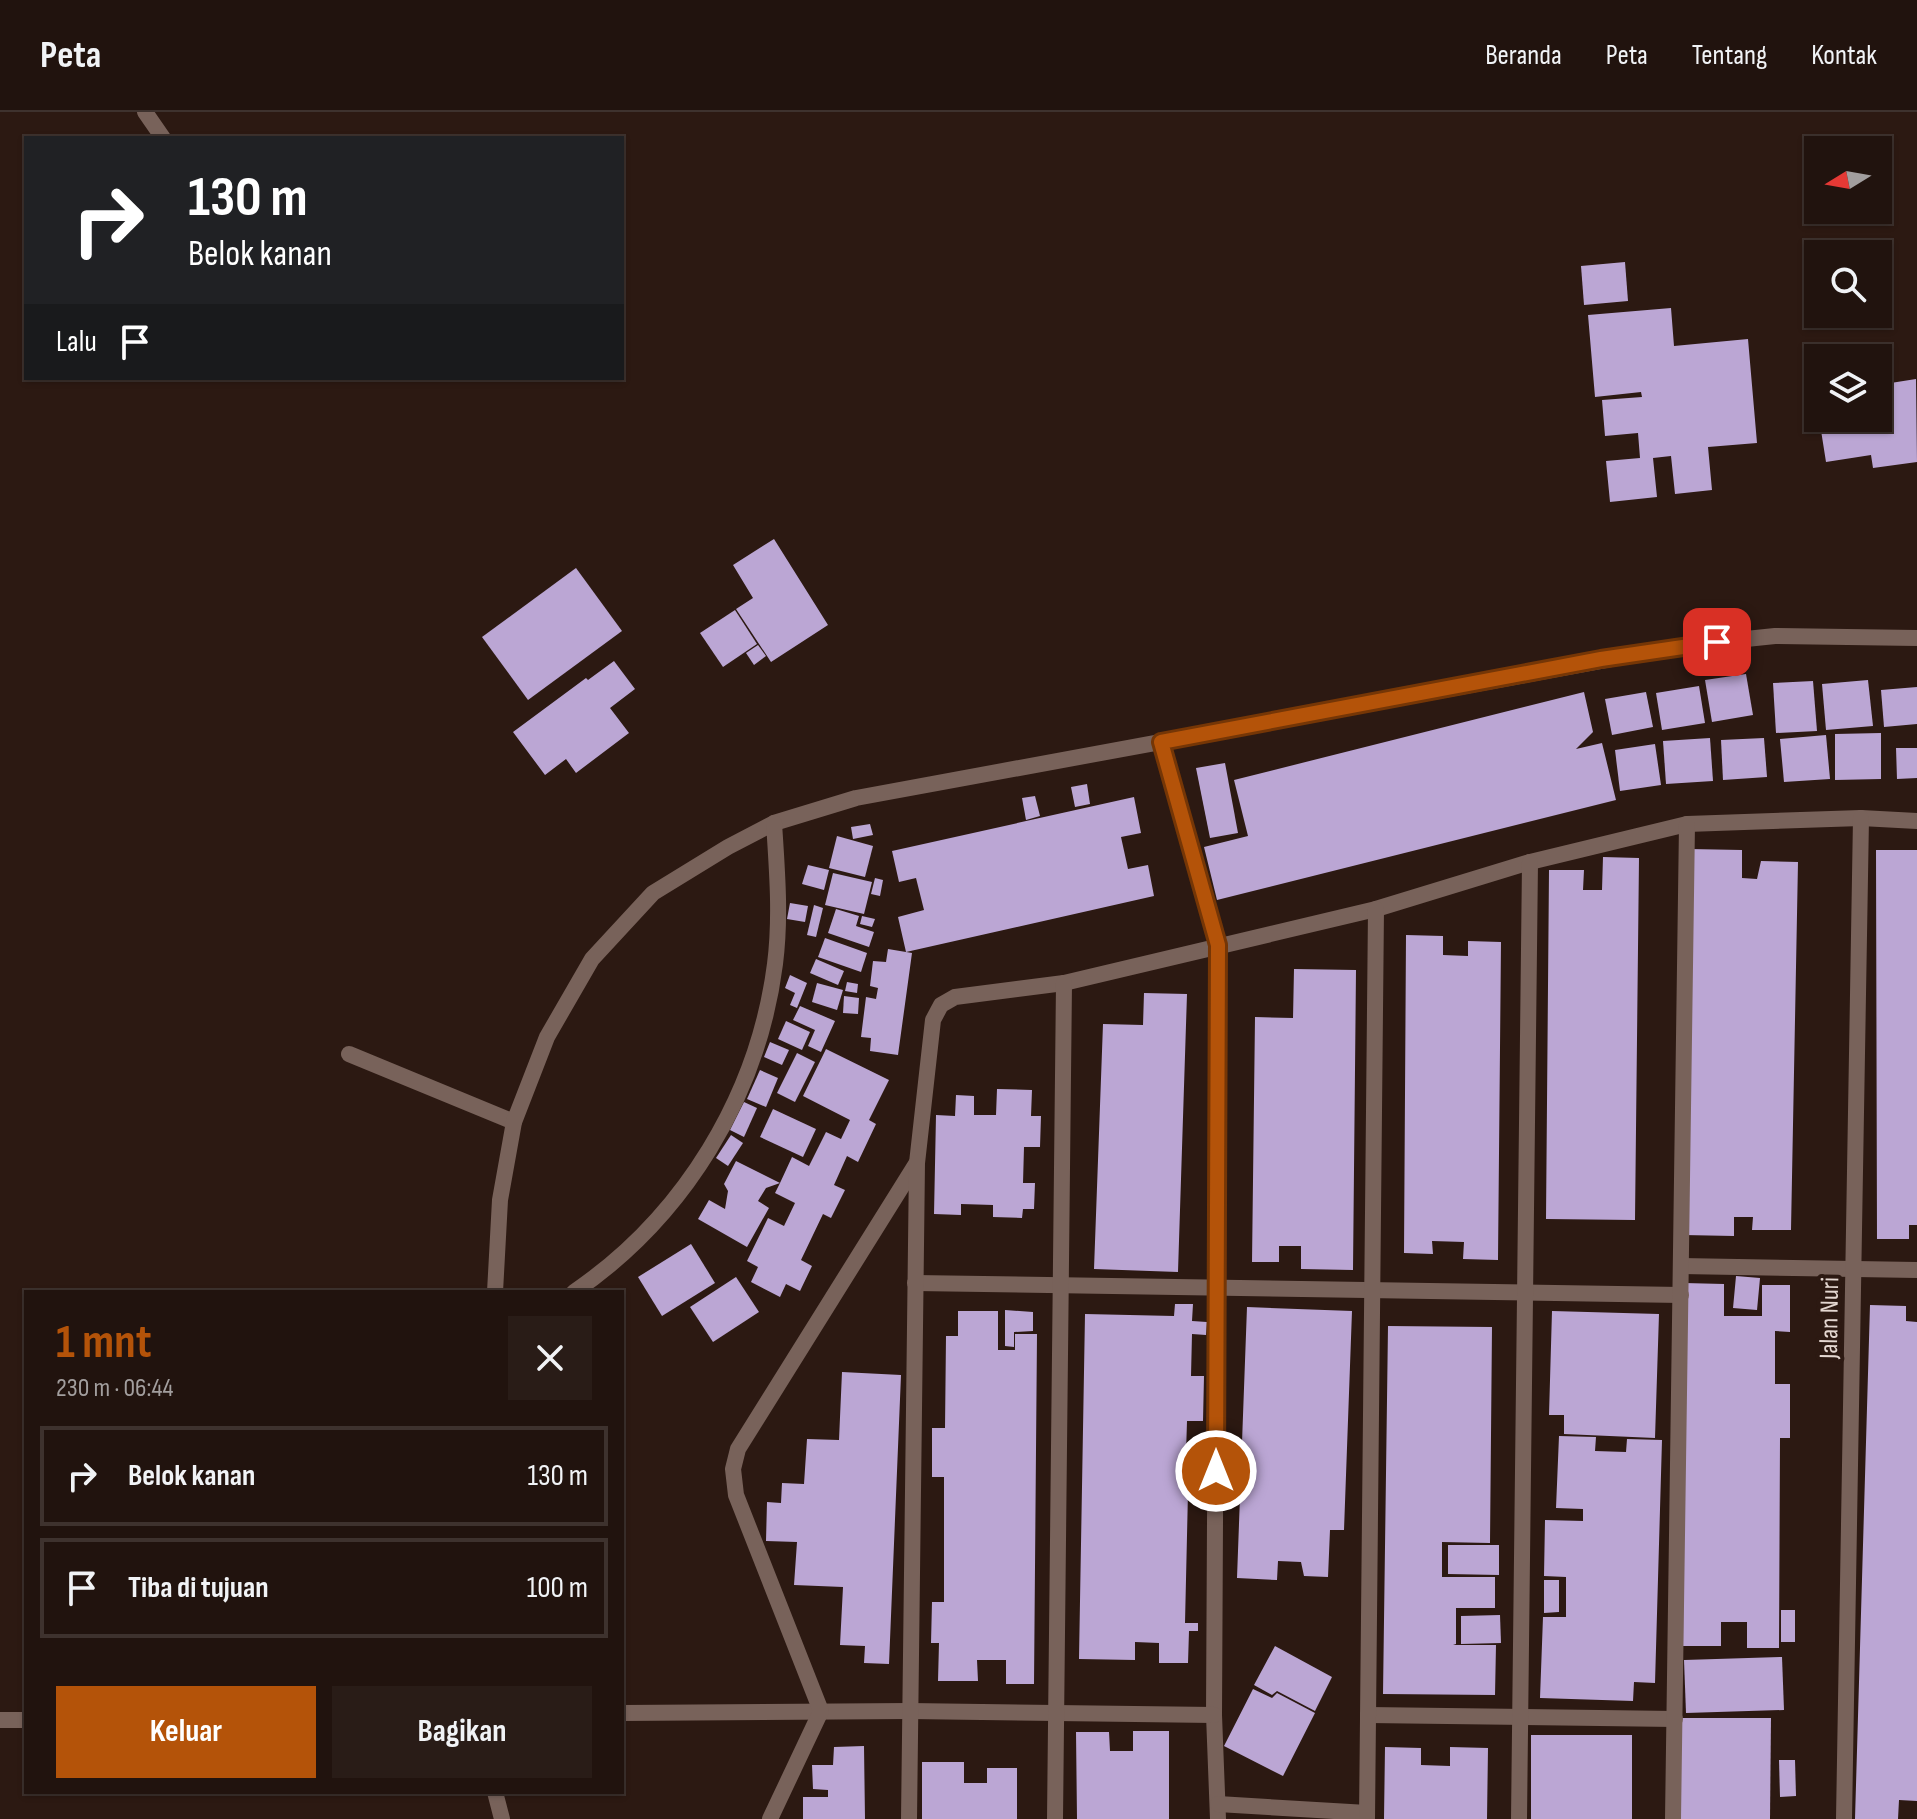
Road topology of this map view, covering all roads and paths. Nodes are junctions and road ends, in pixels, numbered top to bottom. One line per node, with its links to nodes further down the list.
1 (145, 112): 2 (street)
2 (162, 136)
3 (1917, 638): 4 (street)
4 (1161, 742): 7 (street); 11 (street)
5 (1861, 818): 6 (street); 8 (street); 17 (street, Jalan Nuri)
6 (1917, 821)
7 (774, 823): 14 (street); 23 (street)
8 (1687, 824): 9 (street); 16 (street)
9 (1530, 862): 10 (street); 25 (street)
10 (1376, 909): 11 (street); 24 (street)
11 (1218, 945): 12 (street); 21 (street)
12 (1064, 983): 15 (street); 20 (street)
13 (349, 1054): 14 (street)
14 (514, 1122): 22 (street)
15 (917, 1163): 19 (street); 27 (street)
16 (1681, 1266): 17 (street); 26 (street)
17 (1855, 1270): 18 (street); 46 (street, Jalan Nuri)
18 (1917, 1270)
19 (915, 1283): 20 (street); 28 (street)
20 (1060, 1286): 21 (street); 30 (street)
21 (1217, 1288): 24 (street); 31 (street)
22 (495, 1290)
23 (577, 1290)
24 (1373, 1291): 25 (street); 32 (street)
25 (1525, 1293): 26 (street); 33 (street)
26 (1681, 1295): 34 (street)
27 (821, 1711): 28 (street); 29 (street); 41 (street)
28 (910, 1711): 30 (street); 42 (street)
29 (624, 1713)
30 (1056, 1713): 31 (street); 43 (street)
31 (1214, 1715): 38 (street)
32 (1368, 1715): 33 (street); 39 (street)
33 (1520, 1717): 34 (street); 44 (street)
34 (1675, 1719): 45 (street)
35 (0, 1720): 36 (street)
36 (24, 1720)
37 (496, 1794): 40 (street)
38 (1218, 1811): 39 (street)
39 (1367, 1816)
40 (502, 1819)
41 (770, 1819)
42 (909, 1819)
43 (1055, 1819)
44 (1519, 1819)
45 (1673, 1819)
46 (1844, 1819)

